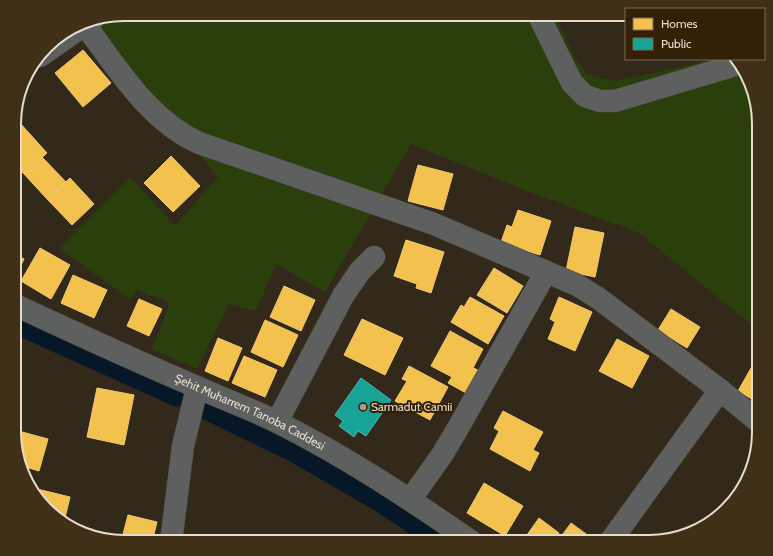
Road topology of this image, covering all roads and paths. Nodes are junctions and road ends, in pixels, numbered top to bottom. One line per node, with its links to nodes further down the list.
1 (541, 21): 3 (street)
2 (92, 26): 5 (street)
3 (734, 66)
4 (374, 257): 10 (street)
5 (546, 272): 8 (street); 11 (street)
6 (21, 308): 7 (street, Şehit Muharrem Tanoba Caddesi)
7 (198, 388): 10 (street, Şehit Muharrem Tanoba Caddesi); 12 (street)
8 (720, 390): 9 (street); 14 (street)
9 (752, 416)
10 (277, 422): 11 (street, Şehit Muharrem Tanoba Caddesi)
11 (410, 500): 13 (street, Şehit Muharrem Tanoba Caddesi)
12 (172, 535)
13 (450, 535)
14 (615, 535)

